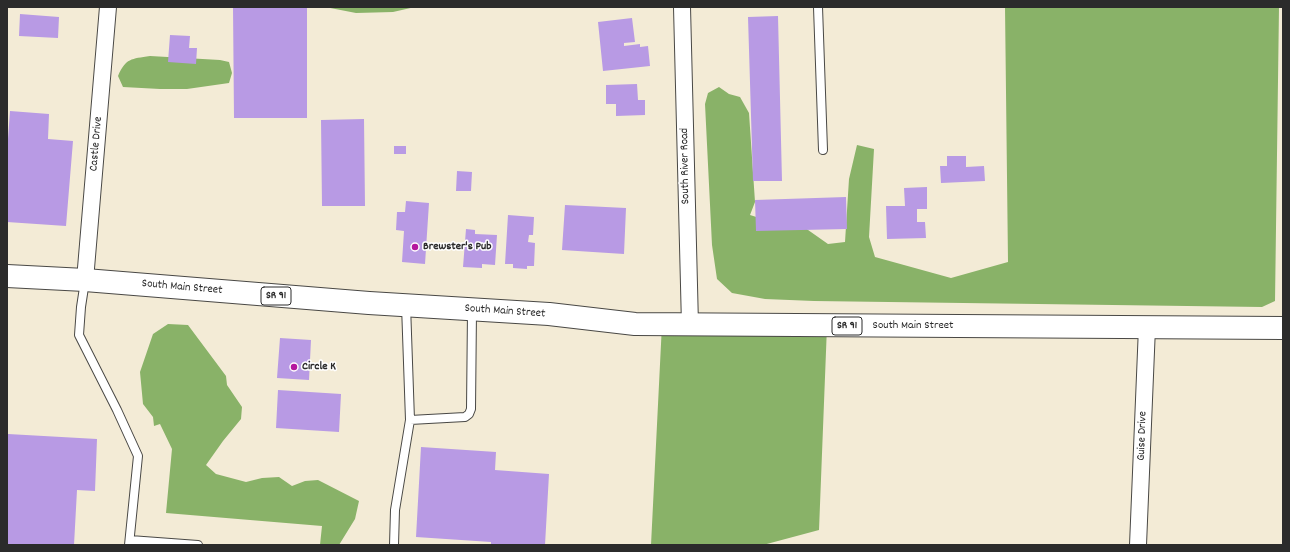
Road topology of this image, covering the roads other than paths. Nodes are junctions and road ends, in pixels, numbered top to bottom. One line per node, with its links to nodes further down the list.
1 (108, 7): 6 (street, Castle Drive)
2 (682, 7): 9 (street, South River Road)
3 (818, 7): 4 (lane)
4 (823, 150)
5 (7, 276): 6 (main road, South Main Street / SR 91)
6 (85, 280): 7 (main road, South Main Street / SR 91); 13 (lane)
7 (406, 305): 8 (main road, South Main Street / SR 91); 12 (lane)
8 (472, 310): 9 (main road, South Main Street / SR 91); 12 (lane)
9 (690, 325): 10 (main road, South Main Street / SR 91)
10 (1147, 327): 11 (main road, SR 91); 16 (street, Guise Drive)
11 (1283, 328)
12 (410, 420): 15 (lane)
13 (129, 542): 14 (lane)
14 (198, 545)
15 (394, 545)
16 (1138, 545)

